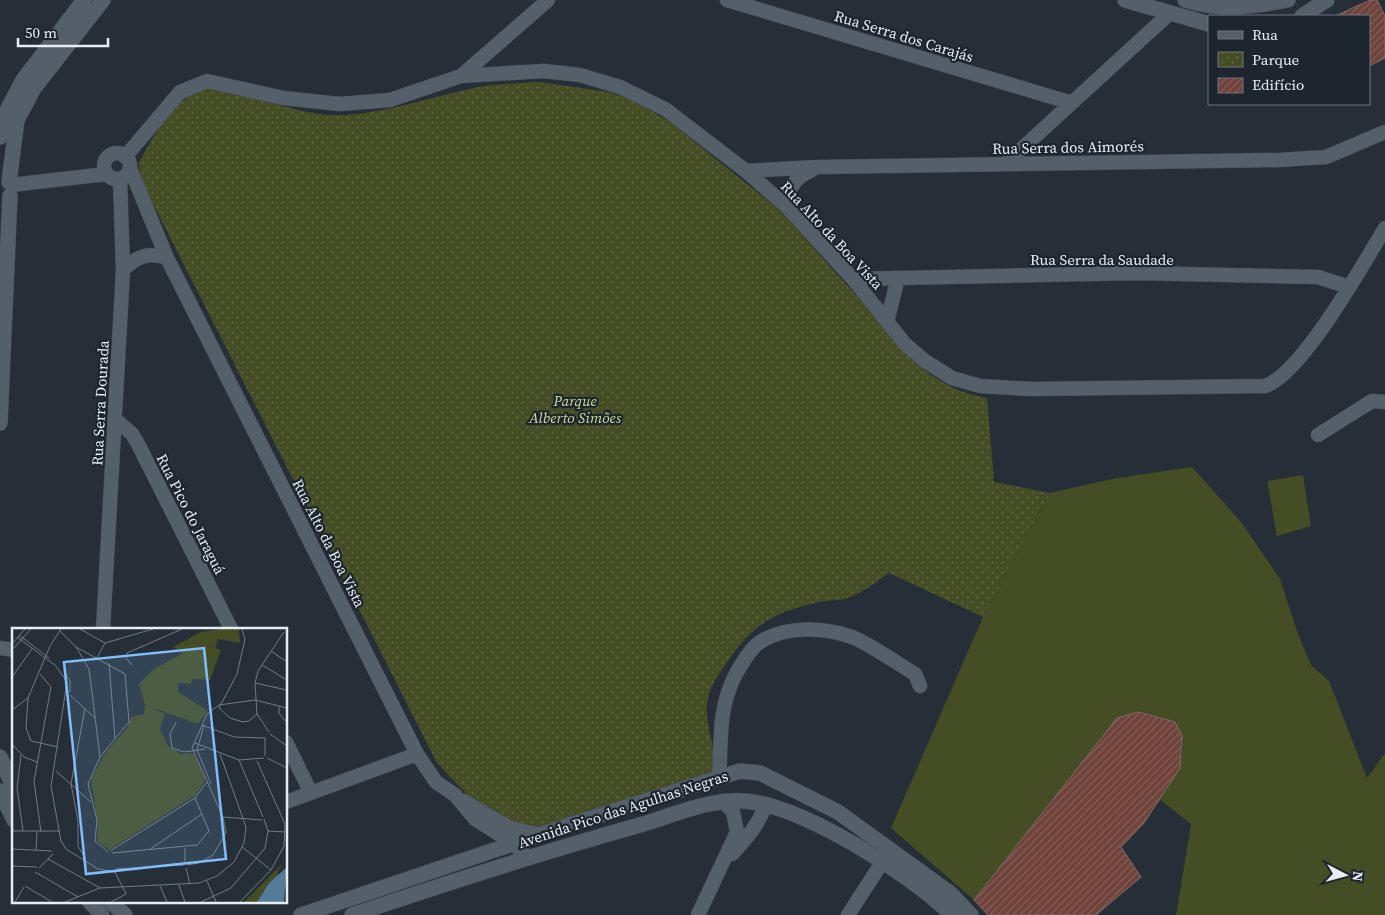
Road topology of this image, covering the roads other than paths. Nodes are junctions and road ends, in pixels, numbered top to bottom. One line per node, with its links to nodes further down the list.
1 (84, 0): 15 (street)
2 (548, 0): 12 (street)
3 (727, 0): 13 (street, Rua Serra dos Carajás)
4 (1125, 0): 9 (street)
5 (1185, 0): 6 (street)
6 (1288, 0)
7 (1327, 0): 10 (street)
8 (103, 1): 23 (street)
9 (1170, 13): 11 (street); 13 (street)
10 (1304, 15)
11 (1208, 24)
12 (461, 76): 19 (street, Rua Alto da Boa Vista); 20 (street, Rua Alto da Boa Vista)
13 (1072, 103): 17 (street)
14 (1385, 132): 17 (street, Rua Serra dos Aimorés)
15 (0, 138)
16 (107, 158): 19 (street); 21 (street); 22 (street)
17 (1005, 164): 18 (street, Rua Serra dos Aimorés)
18 (817, 167): 20 (street, Rua Serra dos Aimorés); 24 (street)
19 (125, 170): 21 (street); 26 (street, Rua Alto da Boa Vista); 27 (street, Rua Serra Dourada)
20 (746, 171): 24 (street, Rua Alto da Boa Vista)
21 (106, 174): 22 (street)
22 (79, 175): 23 (street)
23 (6, 188): 34 (street)
24 (786, 206): 29 (street, Rua Alto da Boa Vista)
25 (1385, 228): 30 (street, Rua Alto da Boa Vista)
26 (167, 258): 27 (street); 40 (street, Rua Alto da Boa Vista)
27 (123, 270): 33 (street, Rua Serra Dourada)
28 (898, 278): 29 (street, Rua Serra da Saudade); 30 (street, Rua Serra da Saudade); 31 (street)
29 (853, 279): 31 (street, Rua Alto da Boa Vista)
30 (1349, 287): 31 (street, Rua Alto da Boa Vista)
31 (887, 322)
32 (1385, 402): 35 (street)
33 (115, 419): 36 (street, Rua Serra Dourada); 37 (street, Rua Pico do Jaraguá)
34 (0, 423)
35 (1318, 435)
36 (103, 628)
37 (230, 628)
38 (920, 686): 42 (street)
39 (288, 746): 46 (street)
40 (417, 754): 46 (street); 47 (street, Rua Alto da Boa Vista)
41 (0, 757): 44 (street)
42 (718, 777): 43 (street, Avenida Pico das Agulhas Negras); 49 (street); 52 (street, Avenida Pico das Agulhas Negras)
43 (772, 779): 50 (street); 54 (street, Avenida Pico das Agulhas Negras)
44 (12, 784)
45 (0, 791): 51 (street)
46 (311, 793): 48 (street)
47 (455, 795): 52 (street); 53 (street, Rua Alto da Boa Vista)
48 (288, 801)
49 (723, 801): 50 (street, Avenida Pico das Agulhas Negras); 55 (street, Avenida Pico das Agulhas Negras); 57 (street)
50 (766, 804): 56 (street, Avenida Pico das Agulhas Negras); 57 (street)
51 (12, 816)
52 (540, 835): 53 (street, Avenida Pico das Agulhas Negras)
53 (513, 844): 55 (street, Rua Alto da Boa Vista); 62 (street, Avenida Pico das Agulhas Negras)
54 (886, 845): 56 (street); 67 (street, Avenida Pico das Agulhas Negras)
55 (527, 857): 63 (street, Avenida Pico das Agulhas Negras)
56 (883, 861): 65 (street); 66 (street, Avenida Pico das Agulhas Negras)
57 (725, 862): 64 (street)
58 (89, 902): 60 (street)
59 (111, 902): 61 (street)
60 (102, 915)
61 (125, 915)
62 (300, 915)
63 (352, 915)
64 (698, 915)
65 (848, 915)
66 (952, 915)
67 (971, 915)

